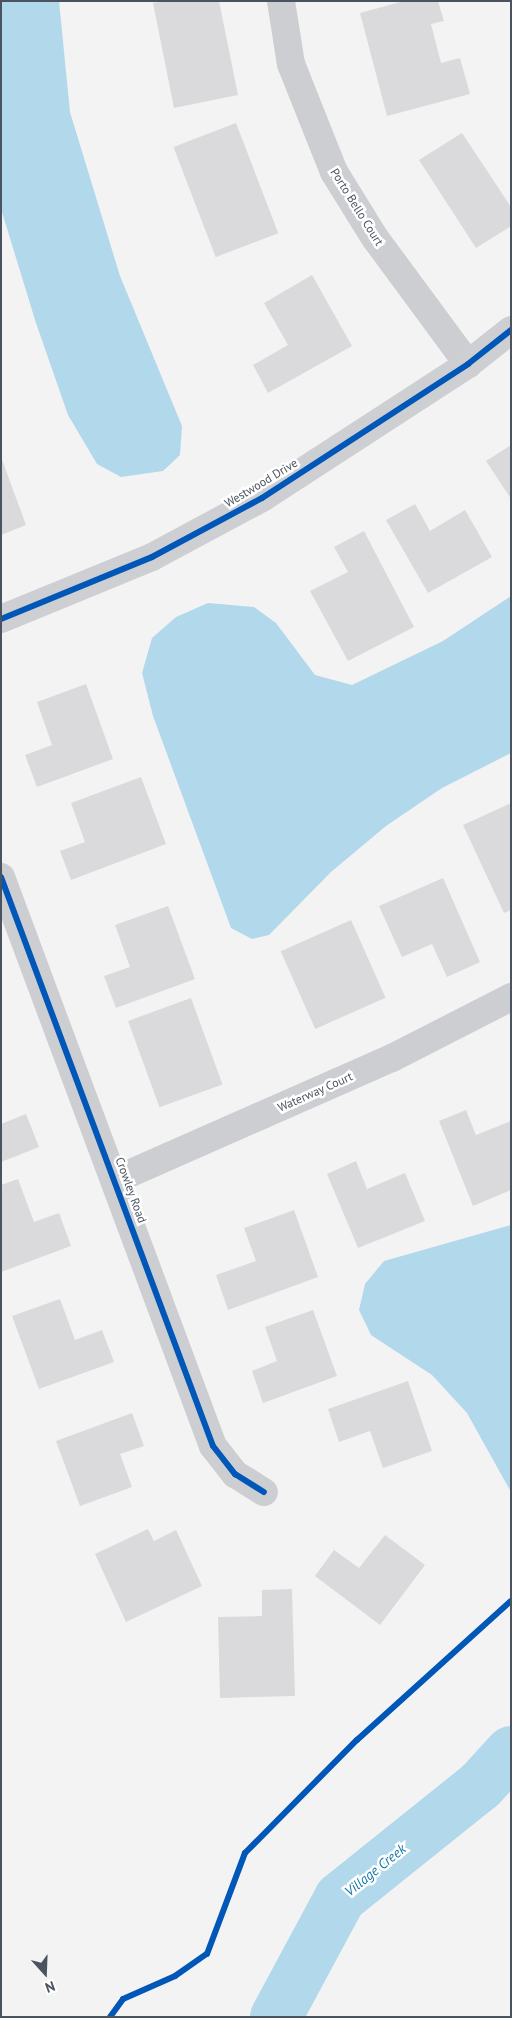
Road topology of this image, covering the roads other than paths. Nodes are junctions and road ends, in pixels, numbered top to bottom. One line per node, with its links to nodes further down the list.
1 (281, 1): 3 (street, Porto Bello Court)
2 (511, 330): 3 (street, Westwood Drive)
3 (468, 364): 4 (street, Westwood Drive)
4 (1, 619)
5 (1, 877): 7 (street, Crowley Road)
6 (511, 997): 7 (street, Waterway Court)
7 (115, 1180): 8 (street, Crowley Road)
8 (264, 1492)

